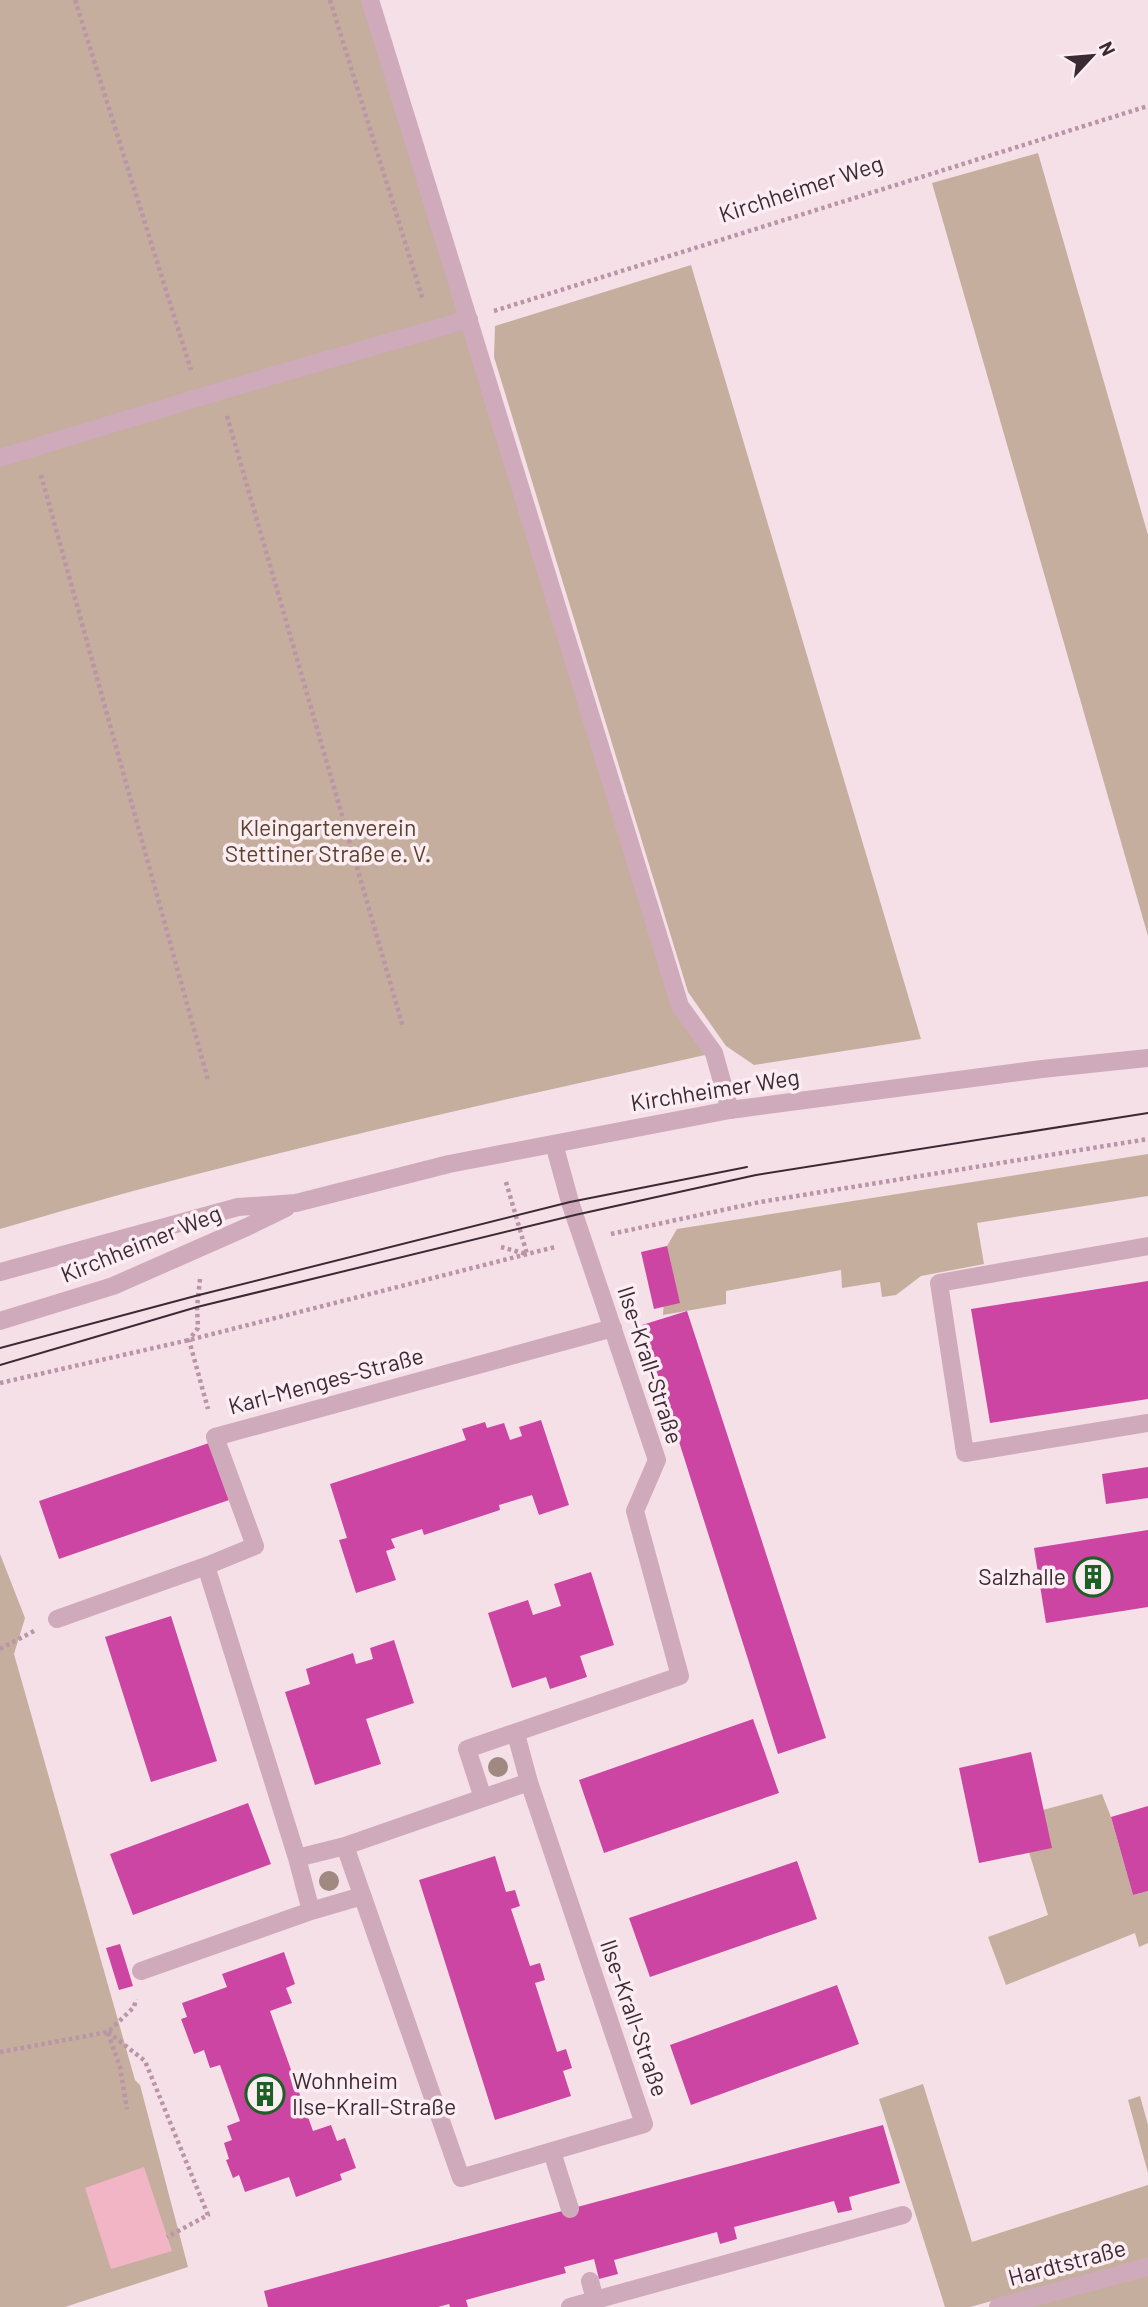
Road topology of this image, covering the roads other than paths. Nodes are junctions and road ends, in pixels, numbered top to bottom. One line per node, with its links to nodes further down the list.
1 (370, 0): 2 (street)
2 (469, 319): 3 (street); 5 (street)
3 (0, 458)
4 (1148, 1058): 5 (street, Kirchheimer Weg)
5 (730, 1110): 6 (street, Kirchheimer Weg)
6 (554, 1144): 7 (street, Kirchheimer Weg); 11 (street, Ilse-Krall-Straße)
7 (296, 1203): 9 (street, Kirchheimer Weg); 10 (street, Kirchheimer Weg)
8 (1148, 1246): 12 (street)
9 (0, 1272)
10 (0, 1321)
11 (613, 1328): 13 (street, Karl-Menges-Straße); 15 (street, Ilse-Krall-Straße)
12 (1148, 1423)
13 (206, 1566): 14 (street, Karl-Menges-Straße); 19 (street)
14 (57, 1619)
15 (516, 1734): 16 (street, Ilse-Krall-Straße); 17 (street, Ilse-Krall-Straße)
16 (529, 1782): 17 (street); 23 (street, Ilse-Krall-Straße)
17 (483, 1798): 18 (street)
18 (345, 1846): 19 (street); 20 (street, Ilse-Krall-Straße)
19 (297, 1858): 21 (street)
20 (362, 1896): 21 (street); 23 (street, Ilse-Krall-Straße)
21 (311, 1911): 22 (street)
22 (141, 1971)
23 (552, 2152): 24 (street)
24 (570, 2209)
25 (903, 2215): 28 (street)
26 (1148, 2267): 30 (street, Hardtstraße)
27 (590, 2280): 28 (street)
28 (595, 2300): 29 (street)
29 (570, 2307)
30 (998, 2307)

